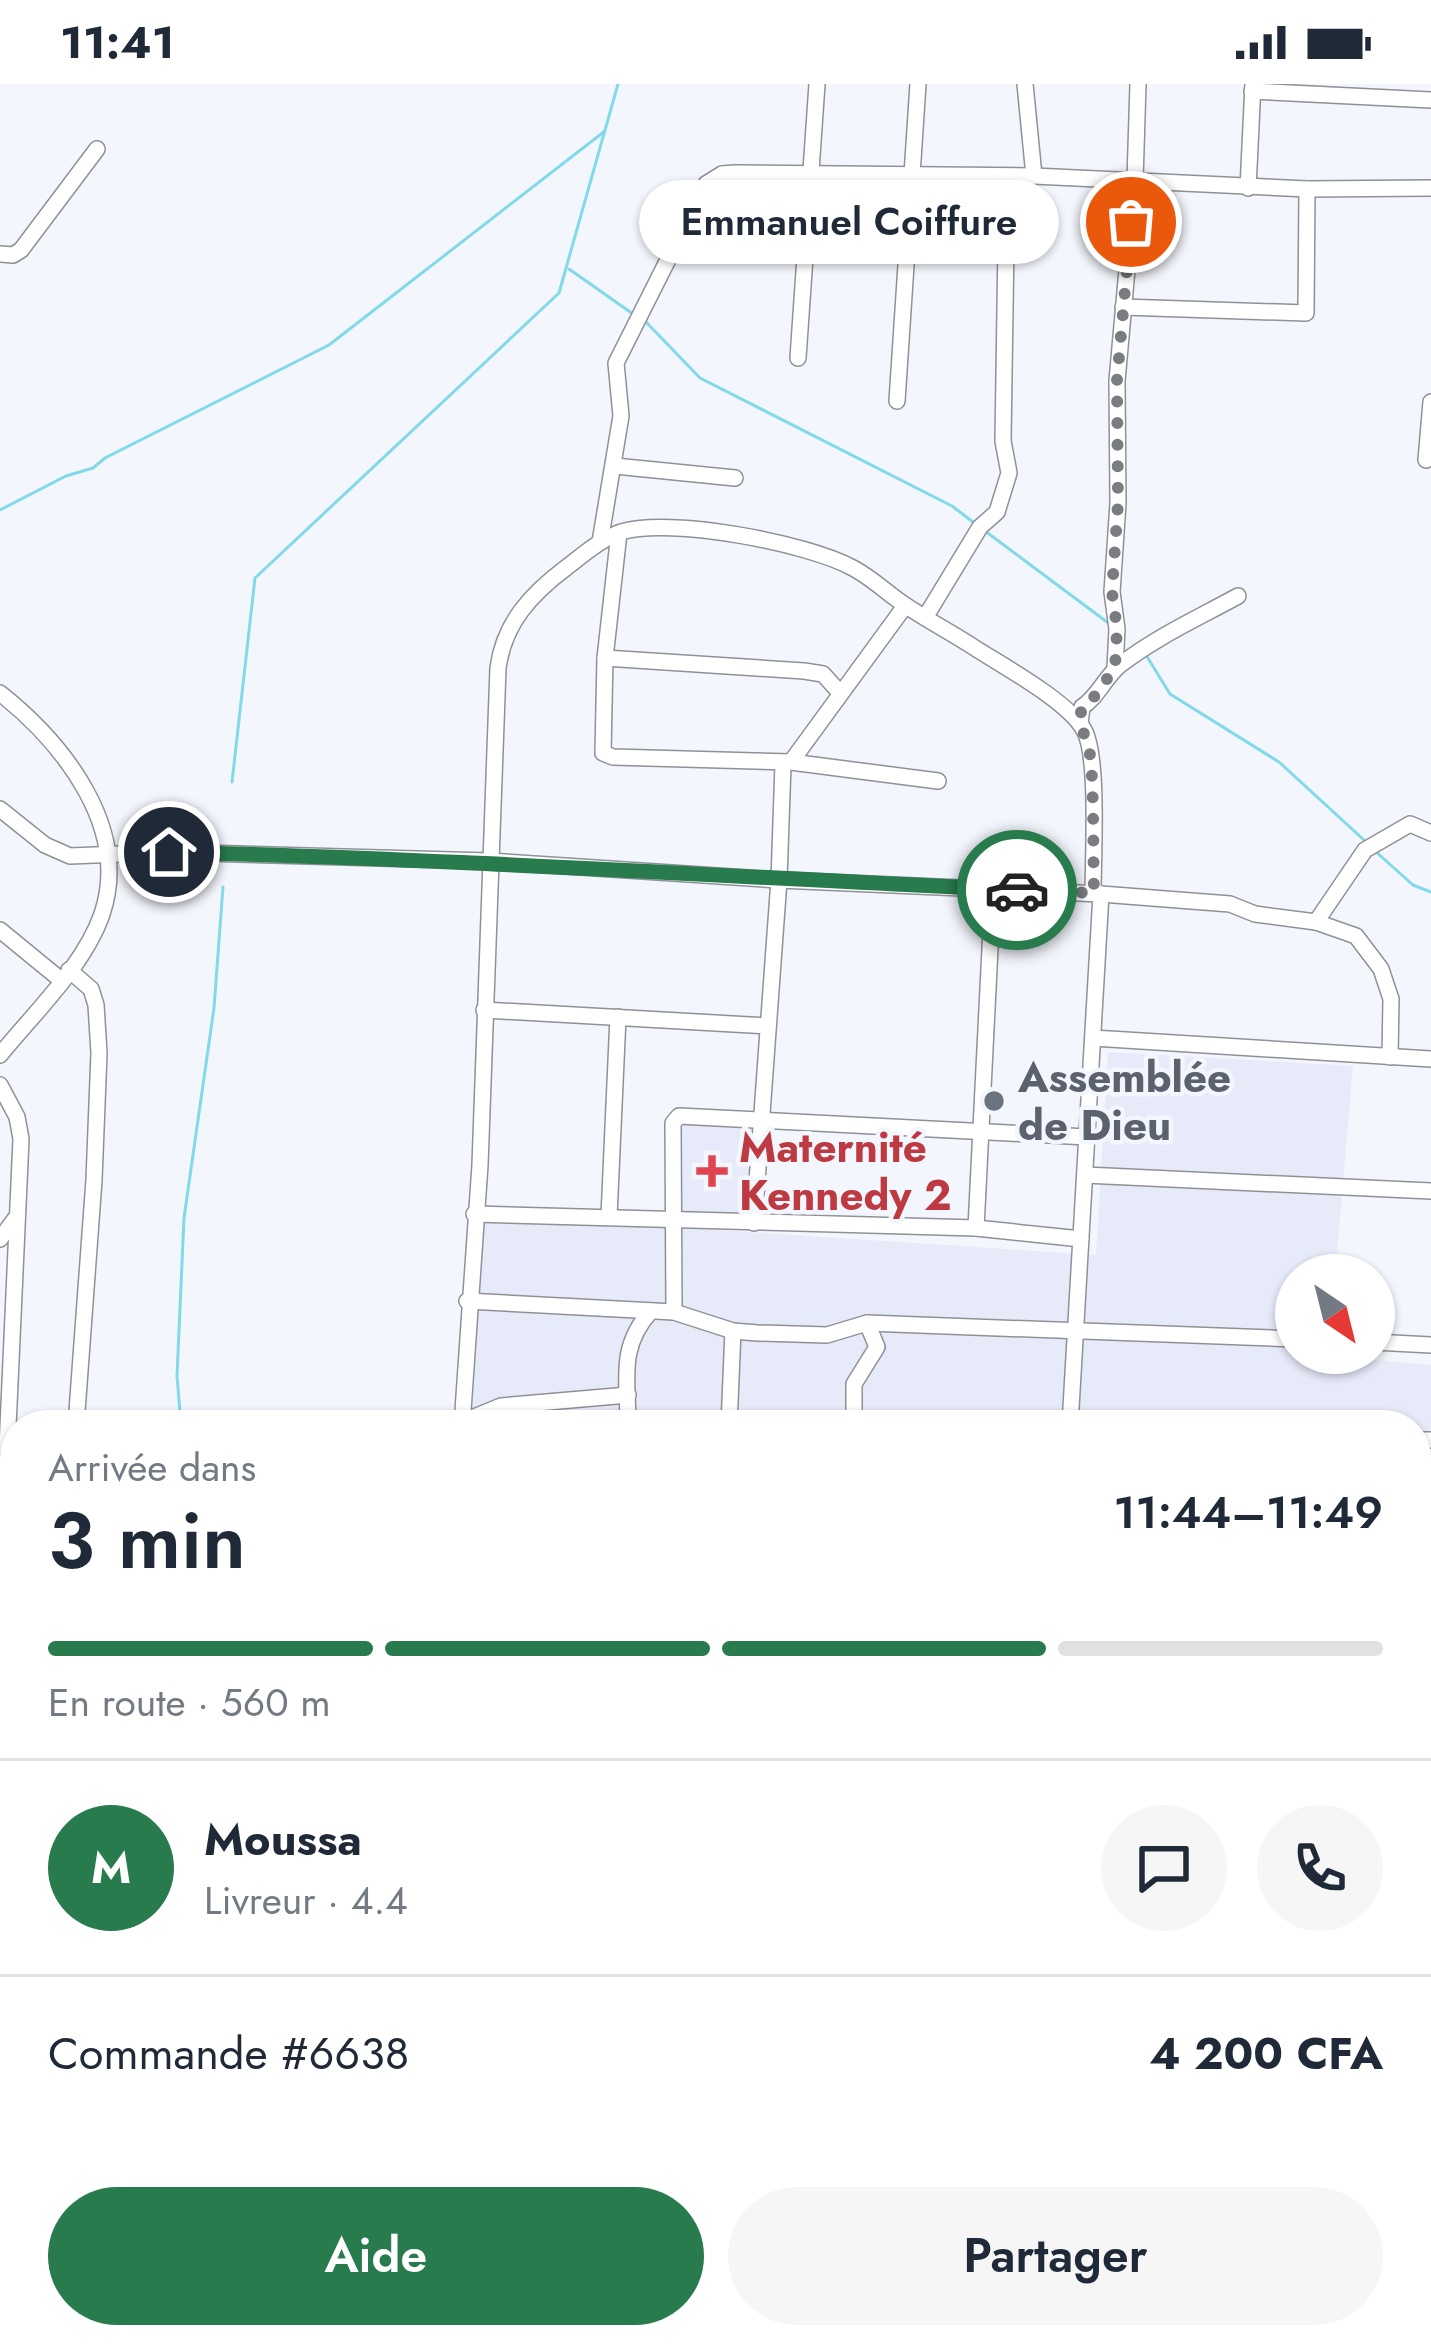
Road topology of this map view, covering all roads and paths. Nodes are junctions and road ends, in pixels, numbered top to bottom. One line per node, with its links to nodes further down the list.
1 (817, 84): 8 (street)
2 (918, 84): 9 (street)
3 (1025, 84): 10 (street)
4 (1138, 84): 12 (street)
5 (1253, 87): 6 (street); 13 (street)
6 (1431, 100)
7 (97, 149): 16 (street)
8 (810, 175): 9 (street); 18 (street); 22 (street)
9 (912, 176): 11 (street); 19 (street)
10 (1034, 176): 11 (street); 12 (street)
11 (1007, 177): 28 (street)
12 (1135, 180): 13 (street); 17 (street)
13 (1247, 188): 15 (street)
14 (1431, 188): 15 (street)
15 (1307, 189): 17 (street)
16 (0, 254)
17 (1123, 307): 30 (street)
18 (798, 358)
19 (897, 400)
20 (1431, 402): 21 (street)
21 (1426, 460)
22 (615, 466): 23 (street); 25 (street)
23 (735, 478)
24 (619, 533): 25 (street); 27 (street); 29 (street)
25 (599, 542): 39 (street)
26 (1238, 596): 30 (street)
27 (905, 606): 28 (street); 32 (street)
28 (926, 616): 33 (street)
29 (605, 658): 32 (street); 34 (street)
30 (1115, 668): 33 (street)
31 (0, 693): 38 (street)
32 (841, 693): 34 (street)
33 (1080, 724): 42 (street)
34 (787, 763): 35 (street); 40 (street)
35 (938, 781)
36 (0, 809): 38 (street)
37 (1431, 832): 43 (street)
38 (108, 854): 39 (street); 45 (street)
39 (488, 861): 40 (street); 46 (street)
40 (779, 880): 41 (street); 48 (street)
41 (993, 889): 42 (street); 55 (street)
42 (1097, 894): 43 (street); 49 (street)
43 (1316, 922): 51 (street)
44 (0, 930): 45 (street)
45 (65, 975): 50 (street); 79 (street)
46 (484, 1010): 47 (street); 59 (street)
47 (618, 1016): 48 (street); 60 (street)
48 (768, 1026): 54 (street)
49 (1093, 1038): 51 (street); 56 (street)
50 (0, 1055)
51 (1390, 1057): 52 (street)
52 (1431, 1059)
53 (0, 1084): 62 (street)
54 (761, 1121): 55 (street); 61 (street); 63 (street)
55 (980, 1131): 56 (street); 64 (street)
56 (1087, 1136): 57 (street)
57 (1085, 1175): 58 (street); 66 (street)
58 (1431, 1191)
59 (474, 1214): 60 (street); 67 (street)
60 (609, 1216): 61 (street)
61 (673, 1218): 63 (street); 69 (street)
62 (15, 1219): 65 (street); 76 (street)
63 (754, 1222): 64 (street)
64 (976, 1228): 66 (street)
65 (0, 1239)
66 (1082, 1239): 72 (street)
67 (467, 1301): 68 (street); 80 (street)
68 (651, 1311): 69 (street); 77 (street)
69 (674, 1312): 71 (street)
70 (867, 1324): 71 (street); 72 (street); 84 (street)
71 (733, 1331): 83 (street)
72 (1076, 1333): 73 (street); 85 (street)
73 (1275, 1338)
74 (1395, 1343): 75 (street)
75 (1431, 1345)
76 (5, 1377): 78 (street)
77 (628, 1395): 81 (street); 82 (street)
78 (6, 1410)
79 (77, 1410)
80 (463, 1410)
81 (492, 1410)
82 (628, 1410)
83 (730, 1410)
84 (854, 1410)
85 (1071, 1410)

